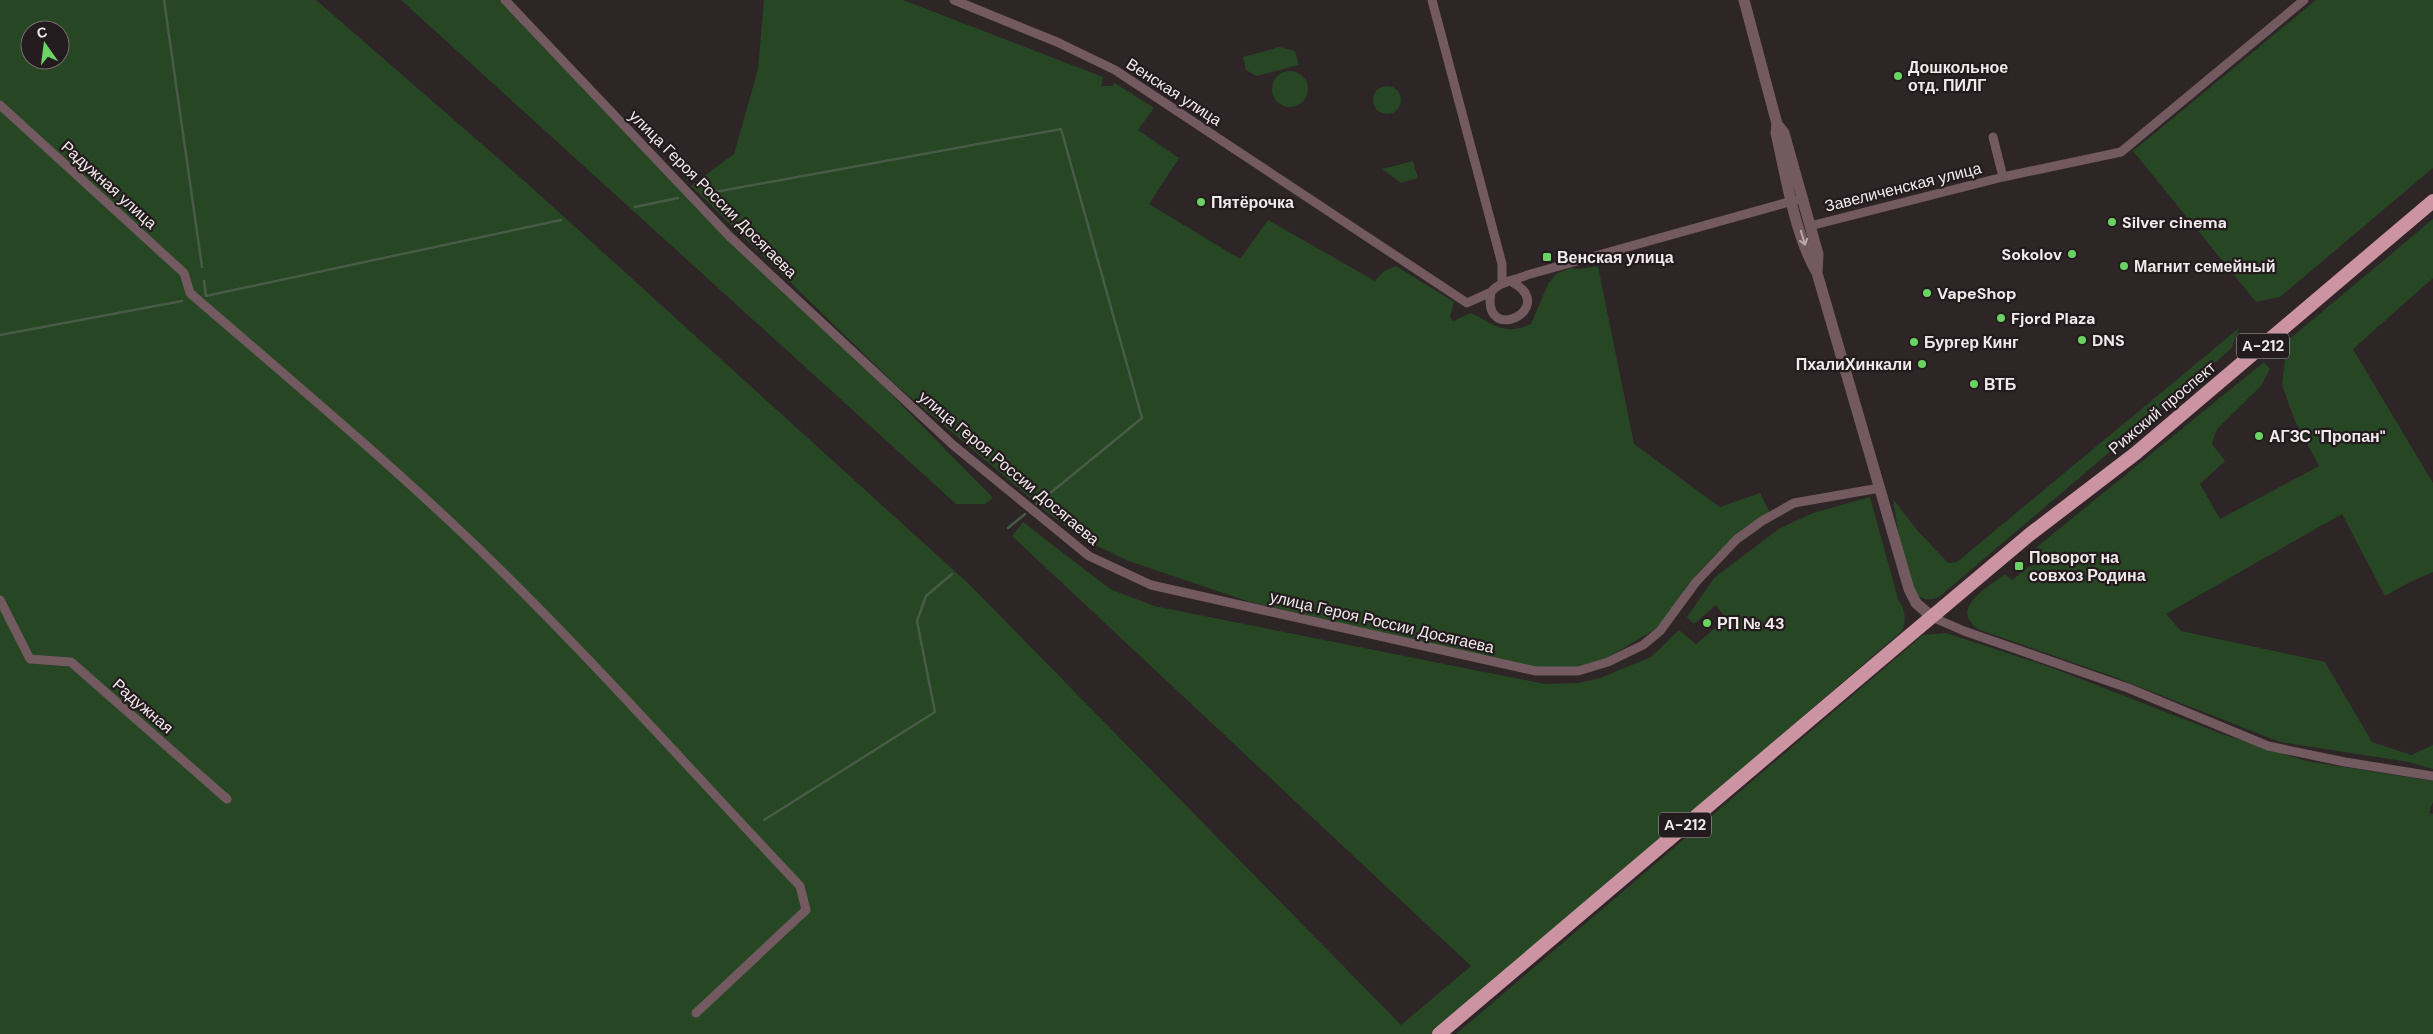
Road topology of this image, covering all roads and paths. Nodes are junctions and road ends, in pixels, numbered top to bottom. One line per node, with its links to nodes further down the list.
1 (505, 0): 15 (street, улица Героя России Досягаева)
2 (954, 0): 14 (street, Венская улица)
3 (1432, 0): 13 (street)
4 (1744, 0): 9 (street)
5 (2304, 0): 8 (street, Завеличенская улица)
6 (0, 105): 20 (street, Радужная улица)
7 (1993, 137): 8 (street, Завеличенская улица)
8 (2003, 177): 11 (street, Завеличенская улица)
9 (1797, 200): 11 (street); 12 (street, one-way to 12); 13 (street)
10 (2433, 201): 17 (highway, Рижский проспект / А-212)
11 (1810, 226): 12 (street)
12 (1817, 273): 15 (street)
13 (1507, 282): 14 (street); 14 (street)
14 (1491, 292)
15 (1880, 488): 17 (street)
16 (0, 600): 19 (street, Радужная)
17 (1932, 617): 18 (street); 21 (highway, А-212)
18 (2433, 776)
19 (227, 799)
20 (696, 1013)
21 (1438, 1034)

